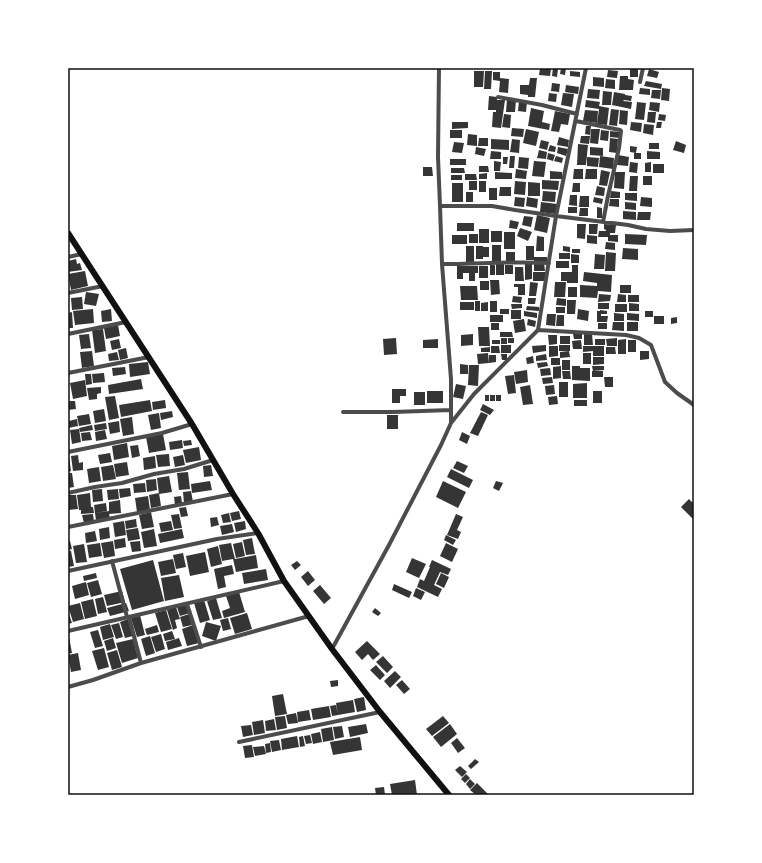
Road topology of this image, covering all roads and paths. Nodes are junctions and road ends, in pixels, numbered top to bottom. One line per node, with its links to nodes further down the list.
1 (439, 68): 8 (street)
2 (586, 68): 6 (street)
3 (643, 68): 4 (street)
4 (640, 82)
5 (498, 97): 6 (street)
6 (577, 114): 7 (street)
7 (576, 121): 9 (street); 10 (street)
8 (440, 206): 9 (street); 16 (street)
9 (556, 216): 10 (street); 15 (street)
10 (603, 222): 11 (street)
11 (694, 230)
12 (68, 233): 13 (main road)
13 (82, 254): 14 (street); 17 (main road)
14 (68, 257)
15 (549, 263): 16 (street); 20 (street)
16 (442, 264): 25 (street)
17 (103, 286): 18 (street); 19 (main road)
18 (68, 293)
19 (126, 322): 21 (street); 22 (main road)
20 (538, 330): 24 (street); 27 (street)
21 (68, 334)
22 (148, 356): 23 (street); 28 (main road)
23 (68, 373)
24 (694, 405)
25 (451, 410): 26 (street); 27 (street)
26 (343, 412)
27 (451, 423): 43 (street)
28 (192, 424): 29 (street); 30 (main road)
29 (68, 452)
30 (213, 460): 31 (street); 32 (main road)
31 (68, 493)
32 (233, 494): 33 (street); 34 (main road)
33 (68, 528)
34 (258, 533): 35 (street); 37 (main road)
35 (112, 561): 36 (street); 40 (street)
36 (68, 571)
37 (284, 581): 38 (street); 39 (main road)
38 (187, 604): 40 (street); 42 (street)
39 (309, 616): 42 (street); 43 (main road)
40 (128, 617): 41 (street); 44 (street)
41 (68, 631)
42 (201, 647): 44 (street)
43 (332, 649): 46 (main road)
44 (141, 663): 45 (street)
45 (68, 687)
46 (380, 712): 47 (street); 48 (main road)
47 (238, 742)
48 (449, 795)

